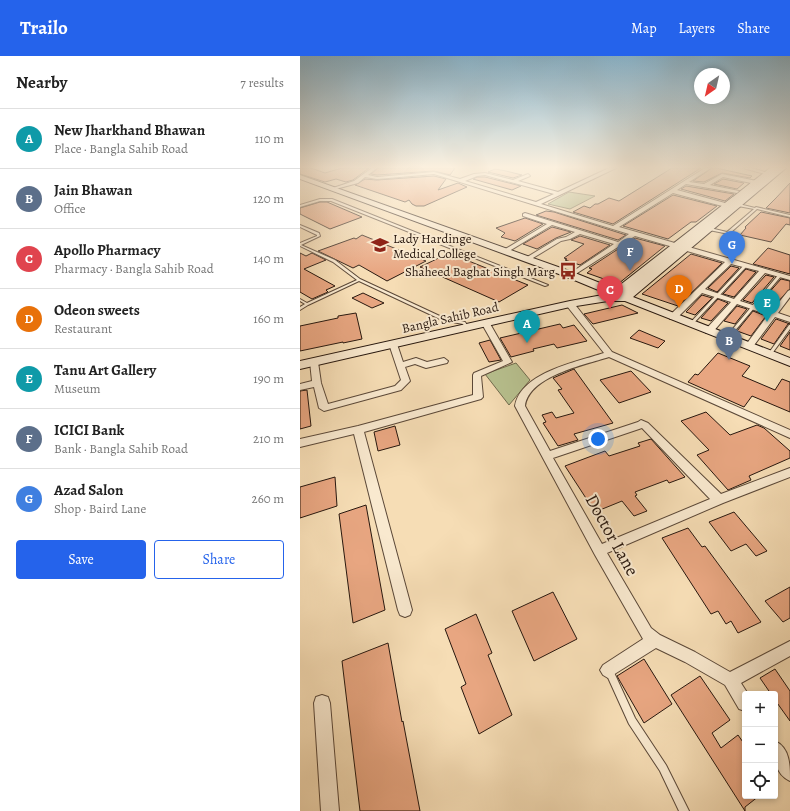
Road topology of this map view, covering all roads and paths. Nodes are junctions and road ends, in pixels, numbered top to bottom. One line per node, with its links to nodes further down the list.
1 (339, 203): 31 (lane)
2 (369, 203): 22 (street)
3 (653, 203): 15 (street)
4 (718, 203): 7 (street)
5 (735, 203): 21 (street, Bangla Sahib Road)
6 (538, 204): 15 (street)
7 (726, 205): 12 (lane)
8 (740, 205): 9 (lane); 16 (street, Bangla Sahib Road)
9 (756, 208): 11 (lane); 16 (lane)
10 (525, 215): 13 (street)
11 (790, 216)
12 (709, 218)
13 (552, 223): 17 (street); 22 (street)
14 (300, 226): 20 (lane)
15 (615, 227): 18 (street)
16 (710, 229): 21 (street, Bangla Sahib Road)
17 (579, 232): 19 (street); 23 (street)
18 (635, 233): 19 (street); 21 (street)
19 (618, 244): 27 (street)
20 (300, 245): 30 (lane)
21 (682, 248): 24 (street); 35 (street, Bangla Sahib Road)
22 (504, 252): 23 (street)
23 (526, 260): 27 (street)
24 (730, 261): 25 (street); 32 (street)
25 (745, 266): 26 (street); 34 (lane)
26 (763, 271): 28 (street); 37 (street)
27 (571, 275): 35 (street)
28 (780, 275): 29 (street); 40 (lane)
29 (790, 278)
30 (359, 280): 38 (lane); 48 (lane)
31 (546, 285)
32 (701, 290): 34 (street); 43 (street)
33 (790, 292): 42 (street)
34 (718, 296): 37 (street); 46 (lane)
35 (616, 297): 39 (street, Bangla Sahib Road); 43 (street)
36 (300, 300): 38 (lane)
37 (735, 301): 40 (street); 49 (street)
38 (307, 304): 41 (lane)
39 (570, 304): 45 (street, Bangla Sahib Road); 53 (street)
40 (754, 308): 42 (street); 50 (lane)
41 (300, 309)
42 (772, 314): 44 (street); 52 (street)
43 (673, 317): 46 (street)
44 (790, 320)
45 (486, 324): 48 (street, Bangla Sahib Road); 62 (street)
46 (691, 324): 49 (street)
47 (790, 326): 54 (lane)
48 (467, 328): 51 (street, Bangla Sahib Road)
49 (709, 331): 50 (street)
50 (727, 338): 52 (street)
51 (393, 344): 56 (street, Bangla Sahib Road); 59 (street)
52 (749, 346): 54 (street)
53 (609, 354): 63 (street); 65 (street, Doctor Lane)
54 (770, 354): 57 (street)
55 (444, 361): 59 (street)
56 (314, 362): 58 (street, Bangla Sahib Road); 60 (street)
57 (790, 362)
58 (300, 365)
59 (400, 366): 60 (street)
60 (317, 383): 61 (street)
61 (300, 387)
62 (358, 430): 64 (street); 69 (street)
63 (790, 434)
64 (300, 443)
65 (546, 456): 67 (street); 68 (street, Doctor Lane)
66 (790, 472): 67 (street)
67 (719, 500): 68 (street)
68 (599, 551): 70 (street, Doctor Lane)
69 (405, 610)
70 (655, 640): 72 (street); 73 (street, Doctor Lane)
71 (790, 648): 73 (street)
72 (608, 670): 79 (lane)
73 (730, 680): 74 (street)
74 (742, 698)
75 (322, 703): 78 (street)
76 (778, 754): 77 (street)
77 (790, 772)
78 (330, 811)
79 (684, 811)

